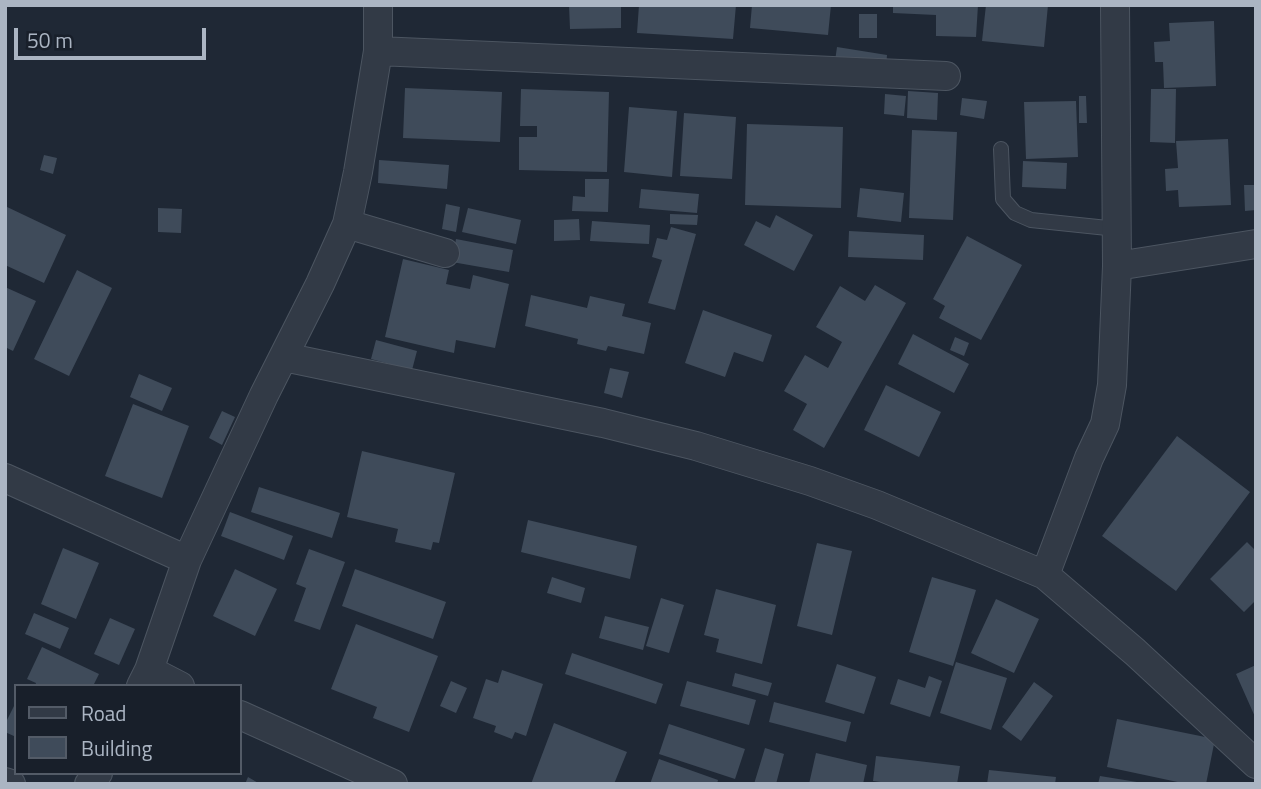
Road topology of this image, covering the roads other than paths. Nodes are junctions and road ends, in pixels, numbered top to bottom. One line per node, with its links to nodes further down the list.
1 (378, 5): 3 (street)
2 (1115, 5): 7 (street)
3 (378, 51): 4 (street); 6 (street)
4 (946, 76)
5 (1001, 149): 7 (lane)
6 (347, 223): 9 (street); 11 (street)
7 (1117, 229): 10 (street)
8 (1256, 244): 10 (street)
9 (445, 254)
10 (1117, 266): 14 (street)
11 (284, 356): 13 (street); 14 (street)
12 (5, 478): 13 (street)
13 (187, 560): 15 (street)
14 (1045, 575): 18 (street)
15 (145, 678): 16 (street)
16 (171, 684)
17 (242, 716): 21 (street)
18 (1256, 764)
19 (5, 782): 20 (street)
20 (11, 784)
21 (393, 784)

